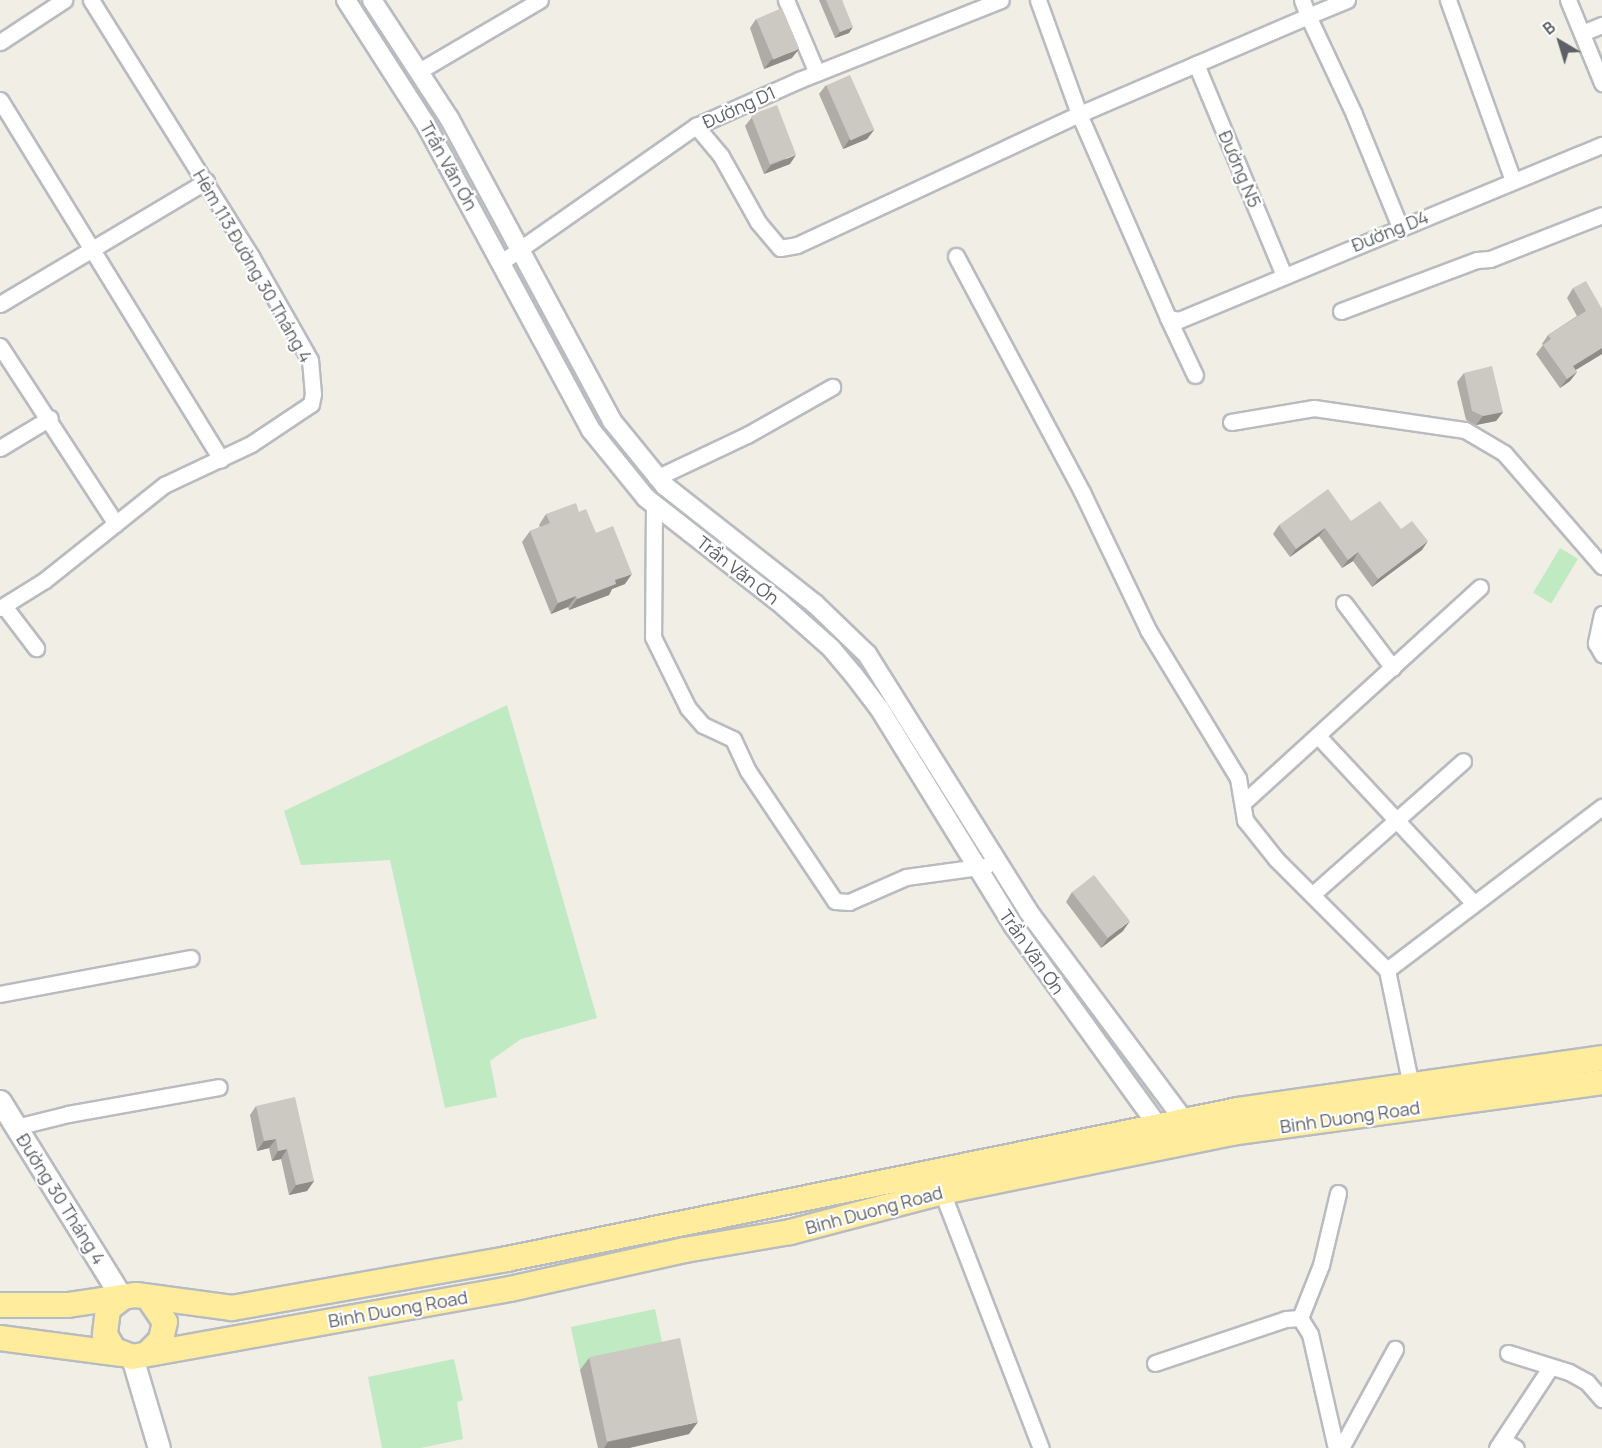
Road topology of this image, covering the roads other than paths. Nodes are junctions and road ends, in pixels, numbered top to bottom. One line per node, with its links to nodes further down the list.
1 (64, 0): 16 (street)
2 (91, 0): 25 (street, Hẻm 113 Đường 30 Tháng 4)
3 (346, 0): 32 (street, Trần Văn Ơn)
4 (372, 0): 18 (street, Trần Văn Ơn)
5 (540, 0): 18 (street)
6 (786, 0): 19 (street)
7 (1001, 0): 19 (street, Đường D1)
8 (1038, 0): 22 (street)
9 (1302, 0): 13 (street)
10 (1347, 0): 13 (street)
11 (1448, 0): 26 (street)
12 (1568, 0): 15 (street)
13 (1308, 16): 17 (street); 28 (street)
14 (1602, 25): 15 (street)
15 (1582, 33): 20 (street)
16 (0, 42)
17 (1196, 64): 22 (street); 33 (street, Đường N5)
18 (419, 71): 30 (street, Trần Văn Ơn)
19 (817, 73): 23 (street, Đường D1)
20 (1602, 83)
21 (0, 100): 29 (street)
22 (1079, 114): 23 (street); 36 (street)
23 (696, 126): 30 (street, Đường D1)
24 (1602, 145): 26 (street, Đường D4)
25 (206, 181): 29 (street); 43 (street, Hẻm 113 Đường 30 Tháng 4)
26 (1513, 181): 28 (street, Đường D4)
27 (1602, 215): 35 (street)
28 (1400, 227): 33 (street, Đường D4)
29 (90, 248): 34 (street); 43 (street)
30 (520, 249): 32 (street, Đường D1); 44 (street, Trần Văn Ơn)
31 (956, 256): 57 (street)
32 (503, 261): 45 (street, Trần Văn Ơn)
33 (1284, 275): 36 (street, Đường D4)
34 (0, 304)
35 (1341, 311)
36 (1174, 319): 38 (street)
37 (0, 346): 40 (street)
38 (1195, 375)
39 (832, 387): 44 (street)
40 (50, 418): 42 (street); 46 (street)
41 (1231, 422): 47 (street)
42 (0, 448)
43 (221, 459): 46 (street, Hẻm 113 Đường 30 Tháng 4)
44 (656, 478): 60 (street, Trần Văn Ơn)
45 (654, 505): 61 (street, Trần Văn Ơn); 61 (street)
46 (116, 524): 50 (street, Hẻm 113 Đường 30 Tháng 4)
47 (1602, 566)
48 (1480, 587): 54 (street)
49 (1344, 603): 54 (street)
50 (2, 607): 52 (street)
51 (1602, 614): 53 (street)
52 (36, 648)
53 (1602, 654)
54 (1393, 668): 55 (street)
55 (1318, 736): 57 (street); 59 (street)
56 (1463, 761): 59 (street)
57 (1244, 802): 62 (street)
58 (1602, 807): 63 (street)
59 (1397, 820): 62 (street); 63 (street)
60 (995, 862): 61 (street); 72 (street, Trần Văn Ơn)
61 (978, 870): 73 (street, Trần Văn Ơn)
62 (1314, 893): 65 (street)
63 (1473, 902): 65 (street)
64 (191, 958): 66 (street)
65 (1387, 970): 69 (street)
66 (0, 994)
67 (1602, 1058): 69 (highway, Binh Duong Road)
68 (1602, 1082): 75 (highway, Binh Duong Road)
69 (1411, 1086): 72 (highway, Binh Duong Road)
70 (219, 1087): 74 (street)
71 (0, 1101): 74 (main road, Đường 30 Tháng 4)
72 (1184, 1120): 73 (highway, Binh Duong Road)
73 (1157, 1125): 77 (highway, Binh Duong Road)
74 (16, 1127): 78 (main road, Đường 30 Tháng 4)
75 (942, 1192): 84 (highway, Binh Duong Road); 90 (street)
76 (1338, 1193): 80 (street)
77 (148, 1297): 78 (highway); 84 (highway)
78 (122, 1298): 79 (highway); 84 (highway)
79 (0, 1305)
80 (1300, 1318): 85 (street); 91 (street)
81 (0, 1338): 84 (highway, Binh Duong Road)
82 (1395, 1349): 92 (street)
83 (1508, 1353): 86 (street)
84 (134, 1355): 89 (main road)
85 (1155, 1363)
86 (1550, 1368): 87 (street); 88 (street)
87 (1602, 1399)
88 (1506, 1445)
89 (159, 1448)
90 (1041, 1448)
91 (1336, 1448)
92 (1341, 1448)

